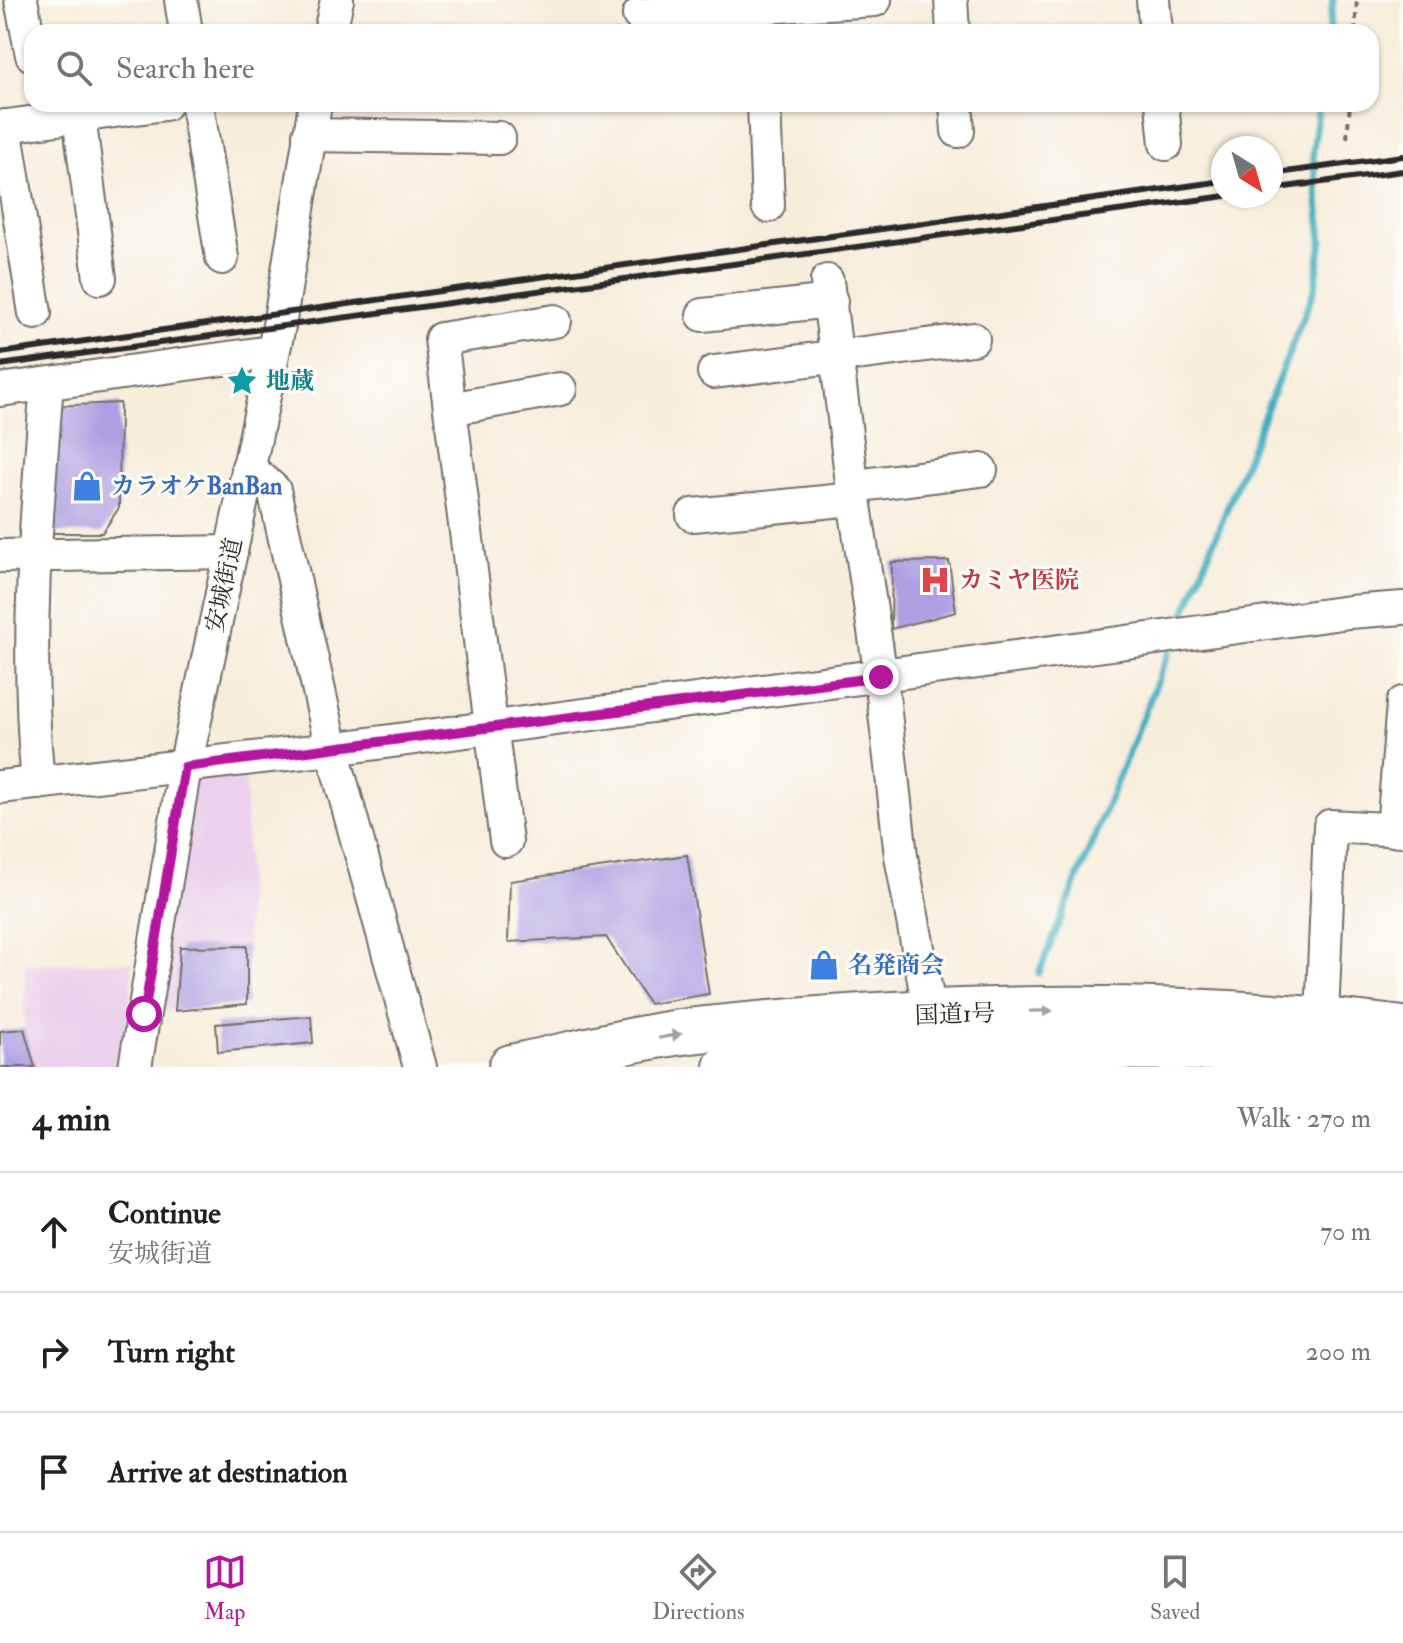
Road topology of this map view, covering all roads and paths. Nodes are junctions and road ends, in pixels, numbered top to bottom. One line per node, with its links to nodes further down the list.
1 (21, 0): 10 (street)
2 (181, 0): 11 (street)
3 (337, 0): 12 (street)
4 (875, 0): 8 (street)
5 (951, 0): 13 (street)
6 (1153, 0): 14 (street)
7 (1357, 0): 15 (path)
8 (761, 13): 9 (street)
9 (639, 15)
10 (26, 24)
11 (185, 24)
12 (332, 24)
13 (952, 24)
14 (1155, 24)
15 (1356, 24)
16 (43, 112): 23 (street); 24 (street)
17 (108, 112): 23 (street)
18 (198, 112): 30 (street)
19 (313, 112): 25 (street, 安城街道)
20 (764, 112): 29 (street)
21 (1163, 112): 28 (street)
22 (1349, 112): 27 (path)
23 (79, 116): 31 (street)
24 (3, 127): 32 (street)
25 (309, 135): 26 (street); 36 (street, 安城街道)
26 (499, 138)
27 (1347, 138)
28 (1166, 144)
29 (768, 206)
30 (222, 258)
31 (100, 278)
32 (35, 313)
33 (703, 315): 37 (street)
34 (555, 321): 42 (street)
35 (973, 339): 37 (street)
36 (272, 352): 39 (street); 43 (street, 安城街道)
37 (836, 359): 38 (street); 45 (street)
38 (714, 372)
39 (47, 384): 41 (street); 48 (street)
40 (560, 389): 42 (street)
41 (0, 390)
42 (450, 409): 53 (street)
43 (248, 467): 47 (street, 安城街道); 54 (street)
44 (981, 470): 45 (street)
45 (854, 492): 46 (street); 51 (street)
46 (693, 515)
47 (231, 552): 48 (street); 55 (street, 安城街道)
48 (33, 554): 49 (street); 56 (street)
49 (0, 556)
50 (1403, 608): 51 (street)
51 (881, 677): 53 (street); 60 (street)
52 (1403, 703): 58 (street)
53 (491, 727): 54 (street); 59 (street)
54 (332, 749): 55 (street); 67 (street)
55 (185, 767): 56 (street); 66 (street, 安城街道)
56 (38, 783): 57 (street)
57 (0, 787)
58 (1398, 830): 62 (street)
59 (506, 841)
60 (930, 1013): 62 (highway, 国道1号, one-way to 62); 68 (highway, 国道1号, one-way to 60)
61 (1403, 1029): 62 (highway, 国道1号)
62 (1309, 1038): 63 (highway, 国道1号); 64 (highway, 国道1号)
63 (999, 1058): 65 (highway, 国道1号)
64 (1403, 1061)
65 (824, 1062): 69 (highway, 国道1号)
66 (135, 1067)
67 (420, 1067)
68 (511, 1067)
69 (726, 1067)

